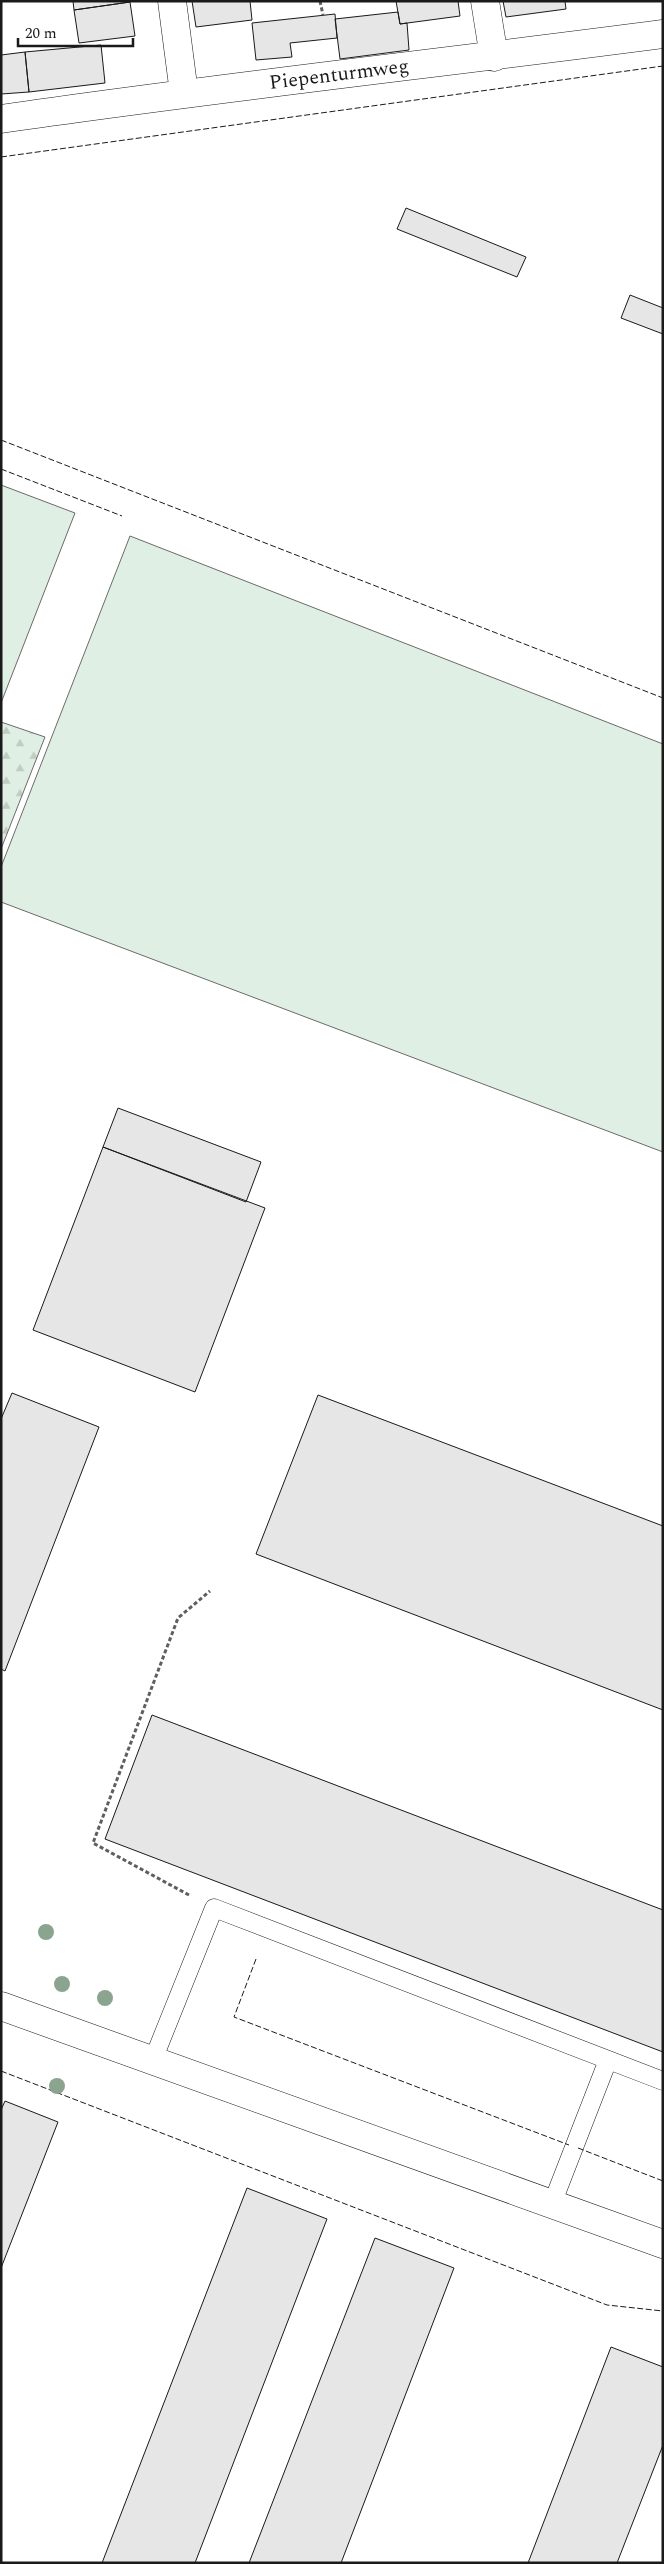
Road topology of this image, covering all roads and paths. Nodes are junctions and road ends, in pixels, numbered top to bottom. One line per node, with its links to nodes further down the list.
1 (172, 1): 7 (street)
2 (320, 1): 4 (path)
3 (485, 1): 6 (street)
4 (322, 15)
5 (663, 34): 6 (street, Piepenturmweg)
6 (494, 57): 7 (street, Piepenturmweg)
7 (184, 92): 8 (street, Piepenturmweg)
8 (1, 119)
9 (210, 1591): 10 (path)
10 (214, 1908): 12 (lane); 13 (lane)
11 (1, 2006): 12 (street)
12 (153, 2060): 15 (street)
13 (608, 2060): 14 (lane); 15 (lane)
14 (663, 2081)
15 (552, 2204): 16 (street)
16 (663, 2244)

